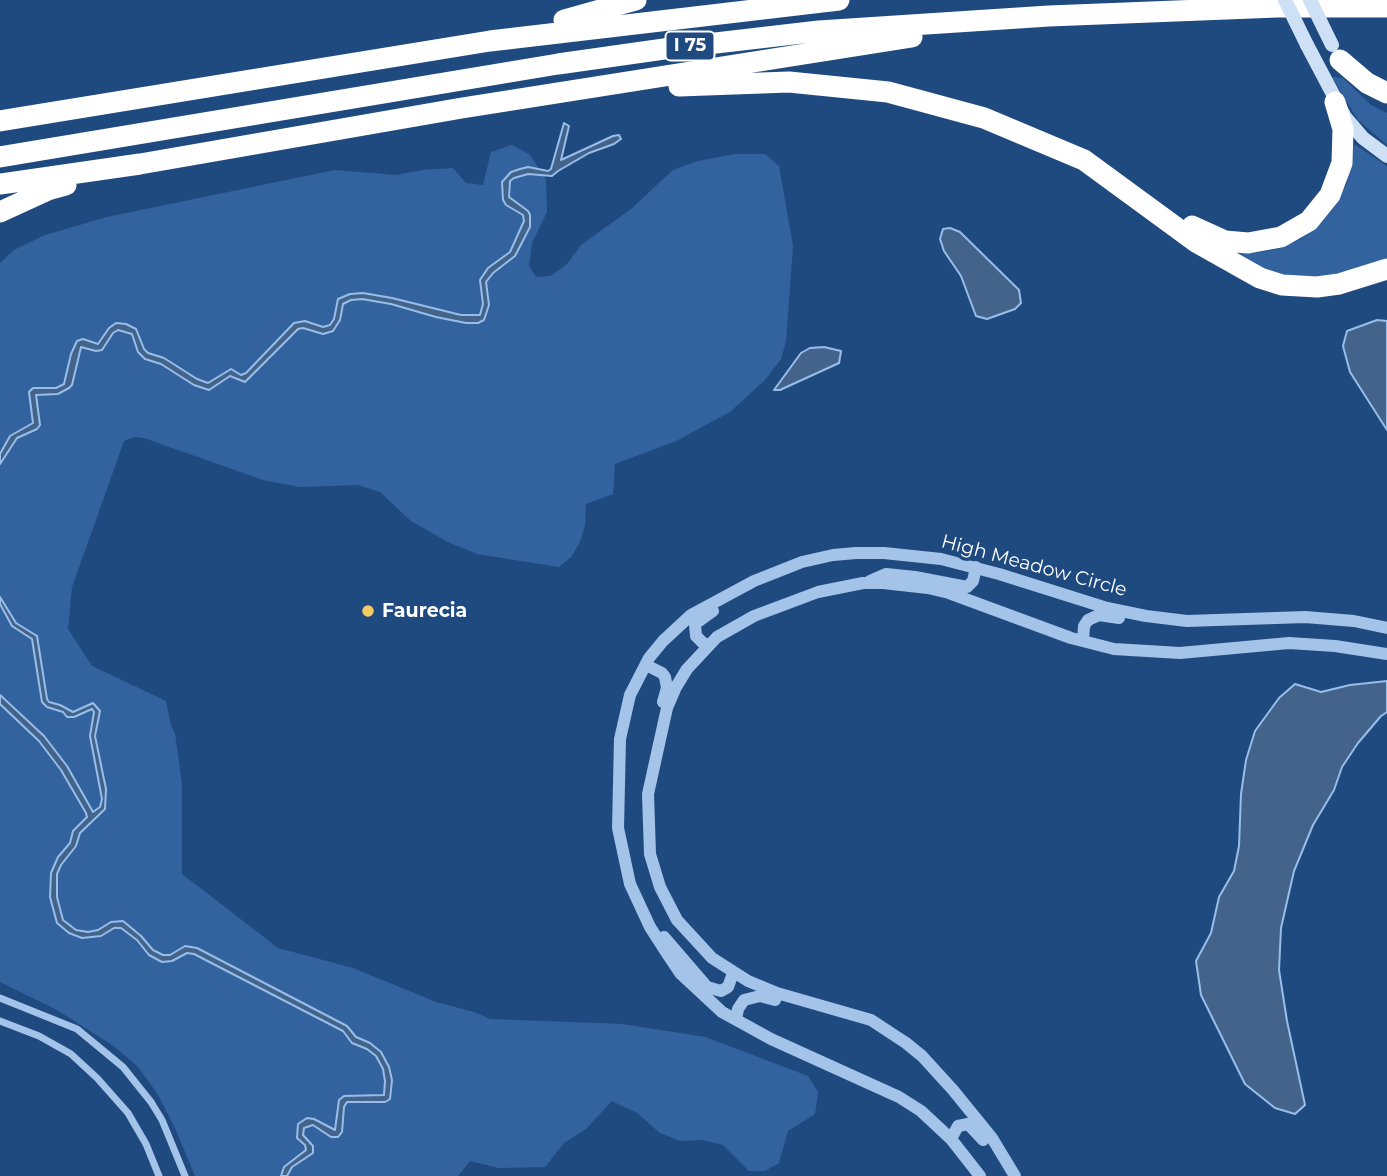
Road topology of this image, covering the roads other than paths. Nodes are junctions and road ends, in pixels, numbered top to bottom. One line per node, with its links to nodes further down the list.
1 (636, 0): 7 (highway)
2 (839, 0): 7 (highway, I 75)
3 (1285, 0): 10 (main road, bridge)
4 (1310, 0): 8 (main road, bridge)
5 (1387, 7): 6 (highway, I 75)
6 (1049, 16): 12 (highway); 15 (highway, I 75)
7 (490, 41): 13 (highway, I 75)
8 (1336, 52): 9 (highway); 11 (main road)
9 (1387, 93)
10 (1335, 102): 14 (main road); 18 (highway)
11 (1387, 103)
12 (462, 108): 16 (highway); 18 (highway)
13 (0, 121)
14 (1387, 156)
15 (0, 157)
16 (140, 164): 17 (highway); 19 (highway)
17 (0, 184)
18 (1149, 206): 20 (highway)
19 (0, 212)
20 (1387, 269)
21 (975, 567): 22 (street, High Meadow Circle); 23 (street); 24 (street, High Meadow Circle)
22 (775, 571): 27 (street); 29 (street, High Meadow Circle)
23 (863, 583): 26 (street); 27 (street)
24 (1187, 621): 25 (street, High Meadow Circle); 26 (street)
25 (1387, 628)
26 (1083, 641): 28 (street)
27 (709, 645): 30 (street)
28 (1387, 654)
29 (646, 665): 30 (street); 31 (street, High Meadow Circle)
30 (648, 794): 32 (street)
31 (650, 927): 32 (street); 34 (street, High Meadow Circle)
32 (733, 973): 35 (street)
33 (0, 998): 39 (street)
34 (736, 1019): 35 (street); 37 (street, High Meadow Circle)
35 (870, 1020): 42 (street)
36 (0, 1021): 38 (street)
37 (951, 1139): 40 (street, High Meadow Circle); 41 (street)
38 (159, 1176)
39 (184, 1176)
40 (980, 1176)
41 (1005, 1176)
42 (1015, 1176)

